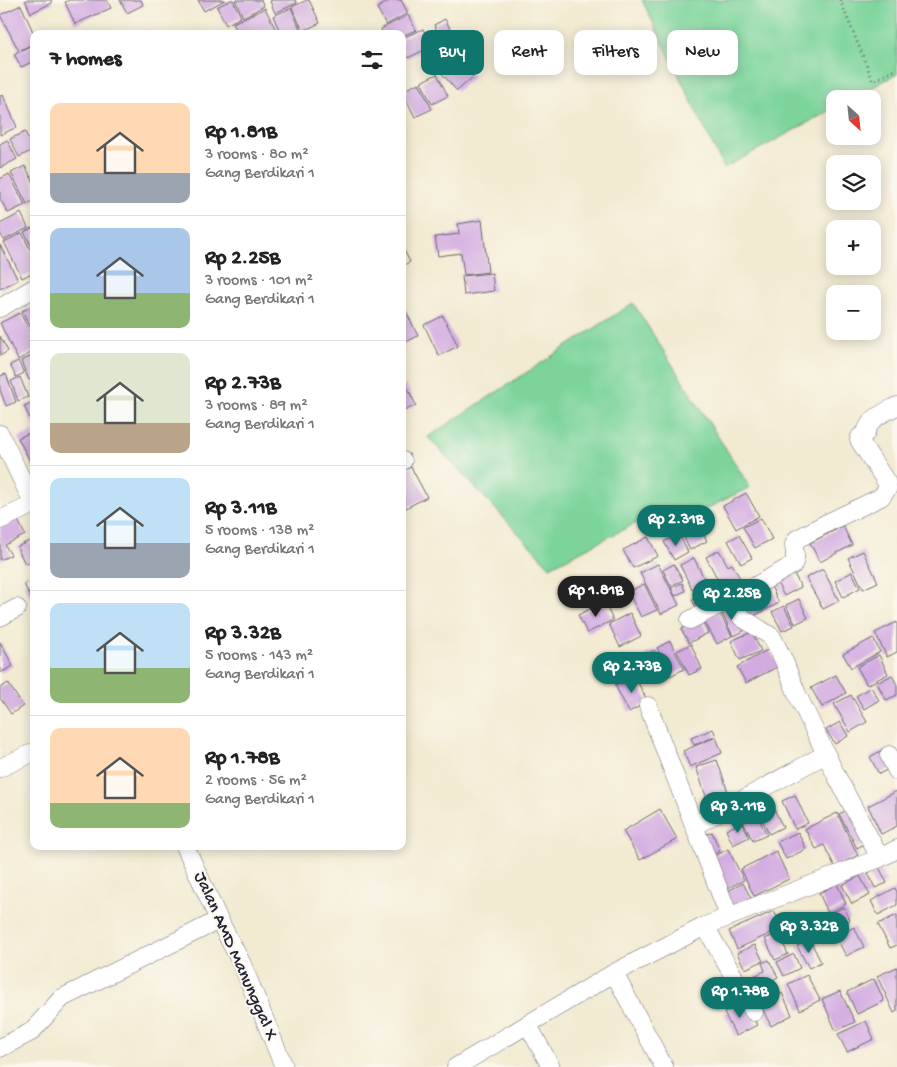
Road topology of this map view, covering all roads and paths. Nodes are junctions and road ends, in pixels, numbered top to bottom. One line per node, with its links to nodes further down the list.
1 (840, 0): 2 (path)
2 (897, 69)
3 (30, 290): 4 (street)
4 (0, 308)
5 (897, 406): 10 (street)
6 (1, 438): 7 (street)
7 (28, 477)
8 (30, 507): 9 (street)
9 (0, 520)
10 (732, 598): 13 (street); 16 (street)
11 (17, 608): 12 (street)
12 (0, 617)
13 (690, 620)
14 (648, 706): 20 (street)
15 (30, 754): 18 (street)
16 (826, 754): 20 (street); 23 (street)
17 (890, 755): 19 (street)
18 (0, 768)
19 (897, 771)
20 (694, 826): 24 (street)
21 (897, 849): 23 (street)
22 (187, 850): 25 (street, Jalan AMD Manunggal X)
23 (880, 858): 24 (street)
24 (729, 916): 26 (street)
25 (219, 920): 30 (street); 31 (street, Jalan AMD Manunggal X)
26 (705, 926): 27 (street); 28 (street)
27 (614, 973): 29 (street); 34 (street)
28 (754, 1012)
29 (528, 1025): 32 (street); 33 (street)
30 (0, 1048)
31 (284, 1067)
32 (456, 1067)
33 (551, 1067)
34 (664, 1067)

